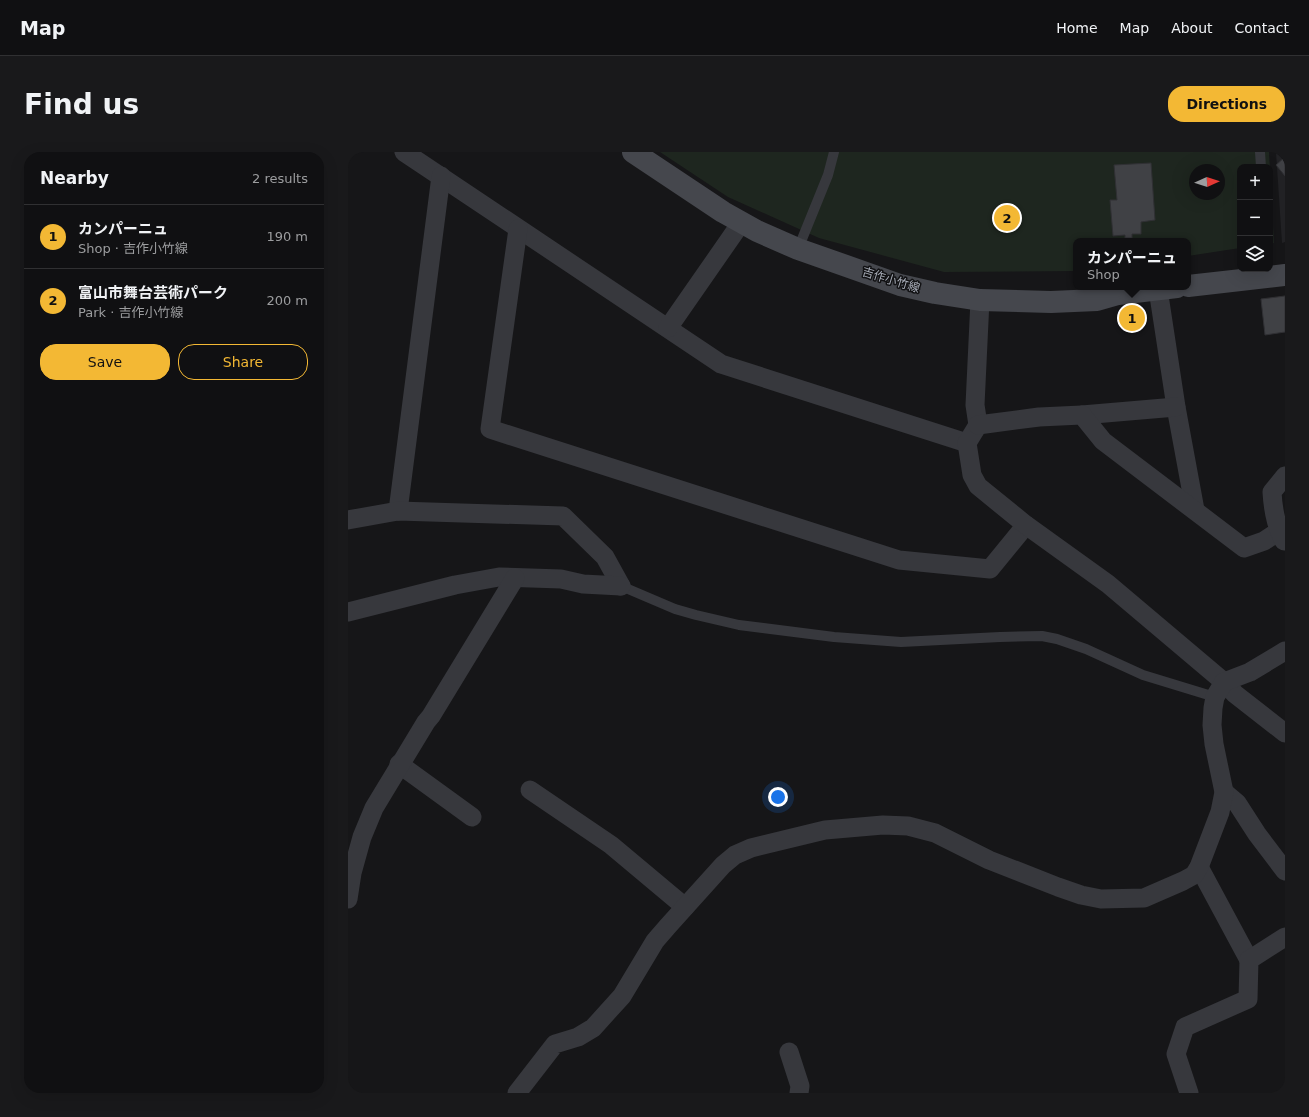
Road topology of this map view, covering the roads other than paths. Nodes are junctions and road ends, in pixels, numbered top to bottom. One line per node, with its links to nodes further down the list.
1 (404, 152): 6 (street)
2 (633, 152): 7 (main road, 吉作小竹線)
3 (834, 152): 9 (lane)
4 (1260, 152): 5 (lane)
5 (1261, 164)
6 (441, 176): 8 (street); 22 (street)
7 (741, 223): 9 (main road, 吉作小竹線); 15 (street)
8 (518, 229): 15 (street); 24 (street)
9 (798, 249): 14 (main road, 吉作小竹線)
10 (1274, 274): 11 (main road)
11 (1191, 286)
12 (1151, 290): 14 (main road, 吉作小竹線)
13 (1167, 290): 16 (street)
14 (980, 300): 18 (street)
15 (668, 328): 19 (street)
16 (1176, 407): 17 (street); 21 (street)
17 (1082, 415): 18 (street); 21 (street)
18 (978, 425): 19 (street)
19 (967, 443): 24 (street)
20 (1285, 476): 25 (street)
21 (1195, 510): 25 (street)
22 (398, 511): 23 (street); 27 (street)
23 (348, 520)
24 (1026, 524): 30 (street)
25 (1282, 537)
26 (515, 578): 27 (street); 28 (street); 32 (street)
27 (621, 586): 30 (lane)
28 (348, 612)
29 (1285, 651): 30 (street)
30 (1219, 689): 31 (street); 34 (street)
31 (1285, 733)
32 (399, 764): 35 (street); 38 (street)
33 (530, 790): 39 (street)
34 (1224, 792): 36 (street); 37 (street)
35 (472, 817)
36 (1199, 867): 39 (street); 41 (street)
37 (1285, 871)
38 (348, 899)
39 (685, 907): 43 (street)
40 (1285, 937): 41 (street)
41 (1249, 960): 45 (street)
42 (789, 1052): 44 (street)
43 (517, 1093)
44 (798, 1093)
45 (1189, 1093)

